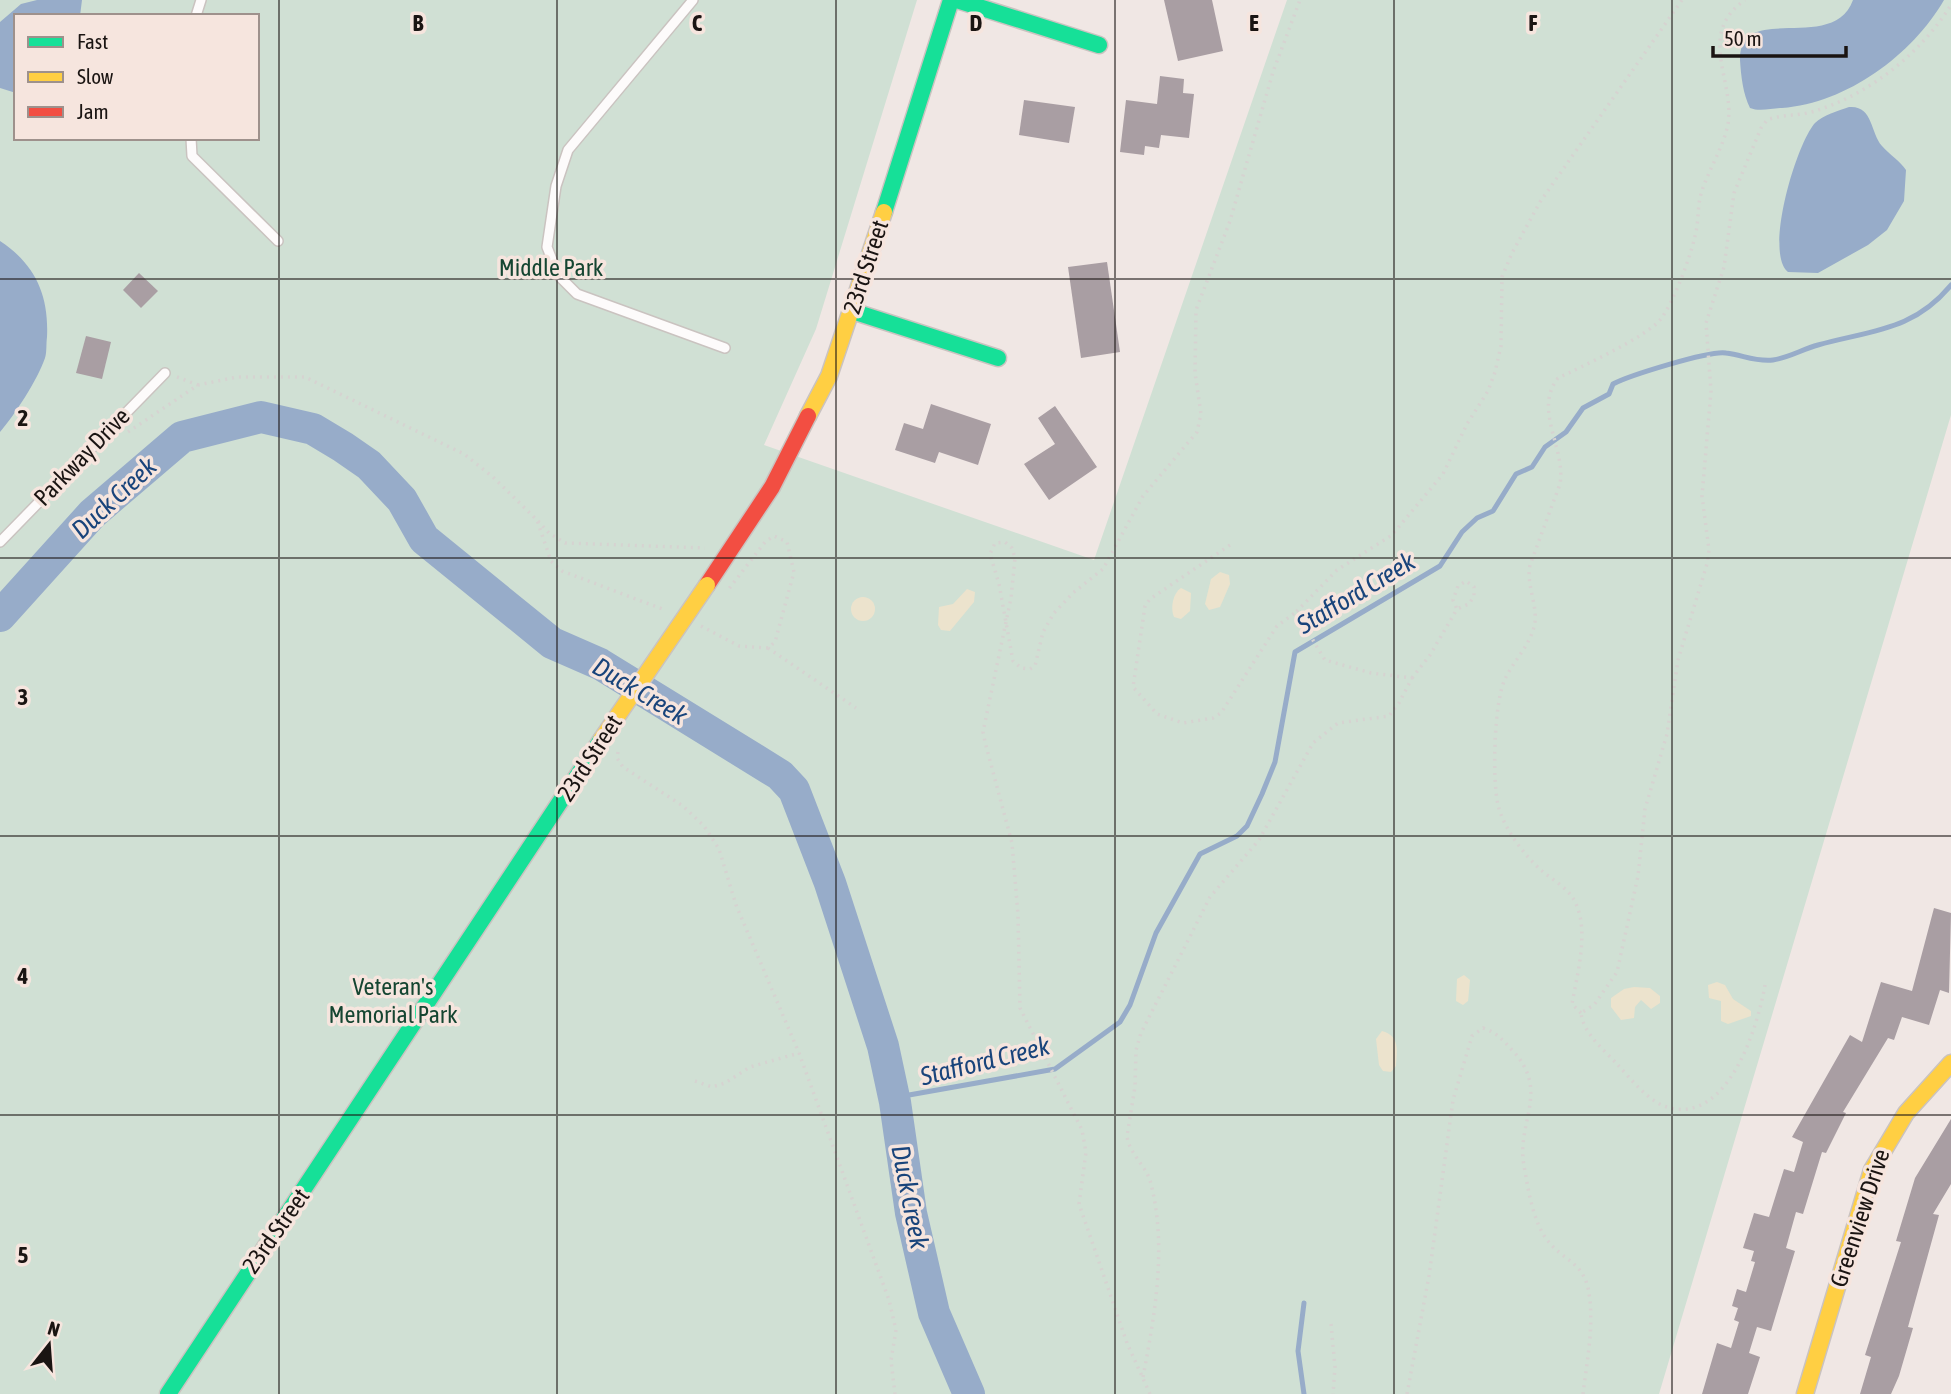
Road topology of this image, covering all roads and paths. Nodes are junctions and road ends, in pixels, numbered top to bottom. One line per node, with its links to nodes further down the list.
1 (693, 0): 11 (lane)
2 (954, 0): 7 (street); 10 (street, 23rd Street)
3 (1300, 0): 25 (path)
4 (1682, 0): 22 (path)
5 (1745, 0): 31 (path)
6 (1951, 5): 31 (path)
7 (1099, 46)
8 (191, 140): 9 (lane)
9 (278, 241)
10 (852, 312): 12 (street); 20 (street, 23rd Street)
11 (725, 348)
12 (998, 358)
13 (165, 373): 14 (path); 17 (lane, Parkway Drive)
14 (198, 384): 15 (path); 16 (path)
15 (120, 441)
16 (537, 520): 19 (path); 23 (path)
17 (0, 541)
18 (1230, 545): 22 (path)
19 (705, 548)
20 (714, 590): 26 (path); 37 (street, 23rd Street, bridge)
21 (1457, 609): 21 (path); 27 (path)
22 (1296, 612): 27 (path)
23 (674, 614)
24 (696, 624): 26 (path)
25 (1005, 628): 25 (path); 36 (path)
26 (768, 648): 28 (path)
27 (1412, 678): 36 (path)
28 (856, 708)
29 (620, 747): 32 (path)
30 (1765, 985): 31 (path)
31 (1581, 1013)
32 (799, 1053): 34 (path); 38 (path)
33 (1951, 1063): 43 (street, Greenview Drive)
34 (695, 1081)
35 (1331, 1324): 40 (path)
36 (1143, 1377): 39 (path)
37 (168, 1394)
38 (895, 1394)
39 (1150, 1394)
40 (1333, 1394)
41 (1407, 1394): 42 (path)
42 (1583, 1394)
43 (1805, 1394)

